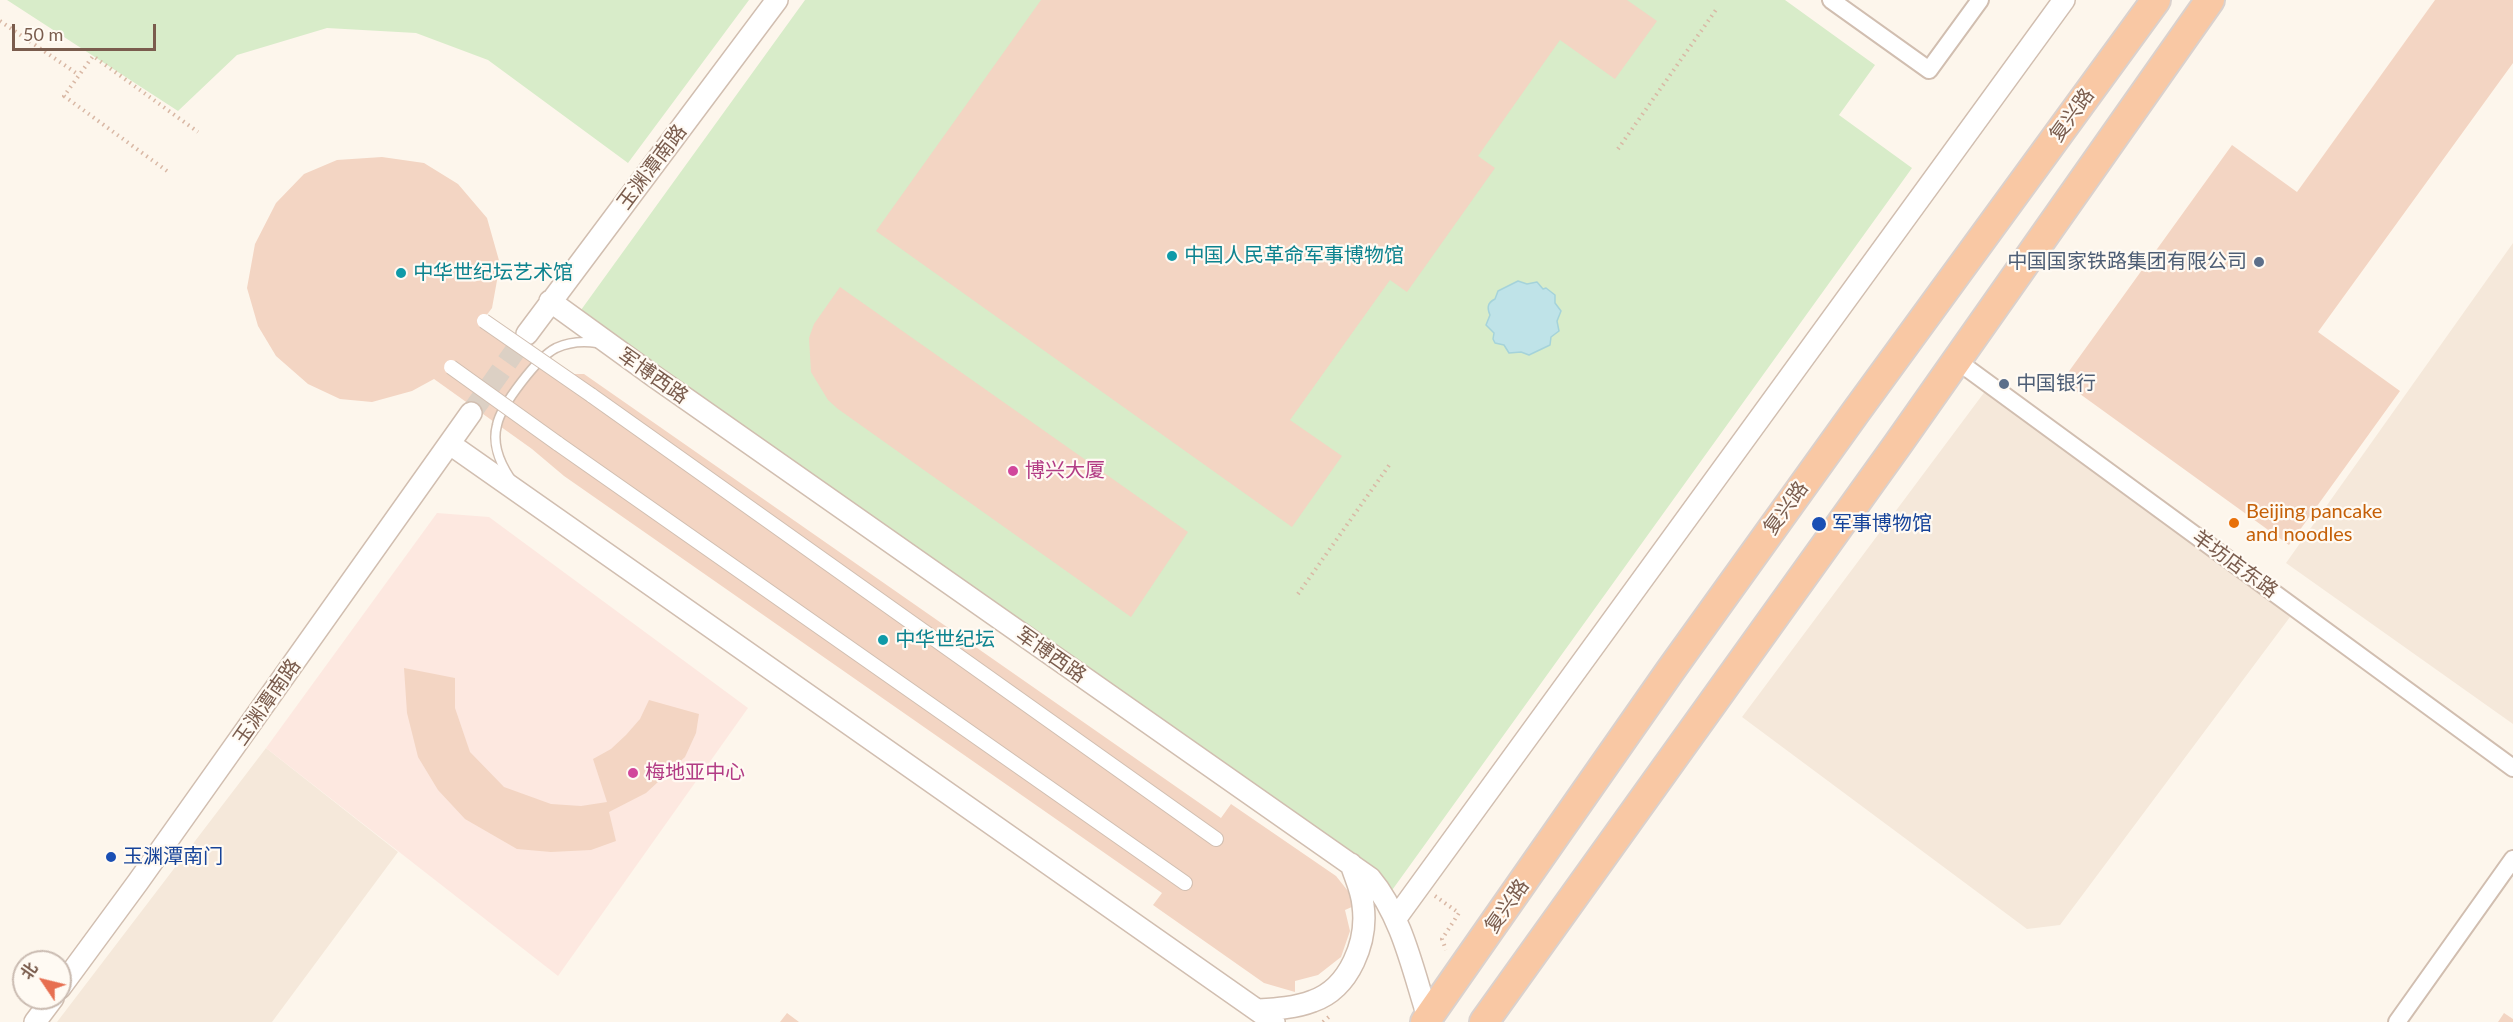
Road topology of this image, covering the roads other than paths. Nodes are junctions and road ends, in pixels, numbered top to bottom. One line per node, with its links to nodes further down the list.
1 (777, 0): 7 (street, 玉渊潭南路)
2 (1831, 0): 3 (street)
3 (1980, 0)
4 (2064, 0): 22 (street)
5 (2156, 0): 25 (highway, 复兴路)
6 (2210, 0): 12 (highway)
7 (550, 301): 9 (street, 玉渊潭南路); 10 (street, 军博西路)
8 (484, 321): 11 (street, bridge)
9 (527, 334)
10 (610, 345): 11 (lane); 20 (street, 军博西路)
11 (540, 360): 16 (lane); 18 (street, bridge)
12 (1956, 360): 17 (street, 羊坊店东路); 26 (highway)
13 (451, 367): 21 (street, bridge)
14 (471, 413): 15 (street, 玉渊潭南路)
15 (450, 444): 16 (street); 23 (street, 玉渊潭南路)
16 (519, 491): 24 (street)
17 (2513, 768)
18 (1216, 839)
19 (2513, 859): 27 (street)
20 (1351, 864): 22 (street, 军博西路); 24 (street)
21 (1185, 882)
22 (1396, 918): 25 (street, 军博西路)
23 (72, 972)
24 (1266, 1016)
25 (1427, 1020)
26 (1484, 1022)
27 (2397, 1022)

